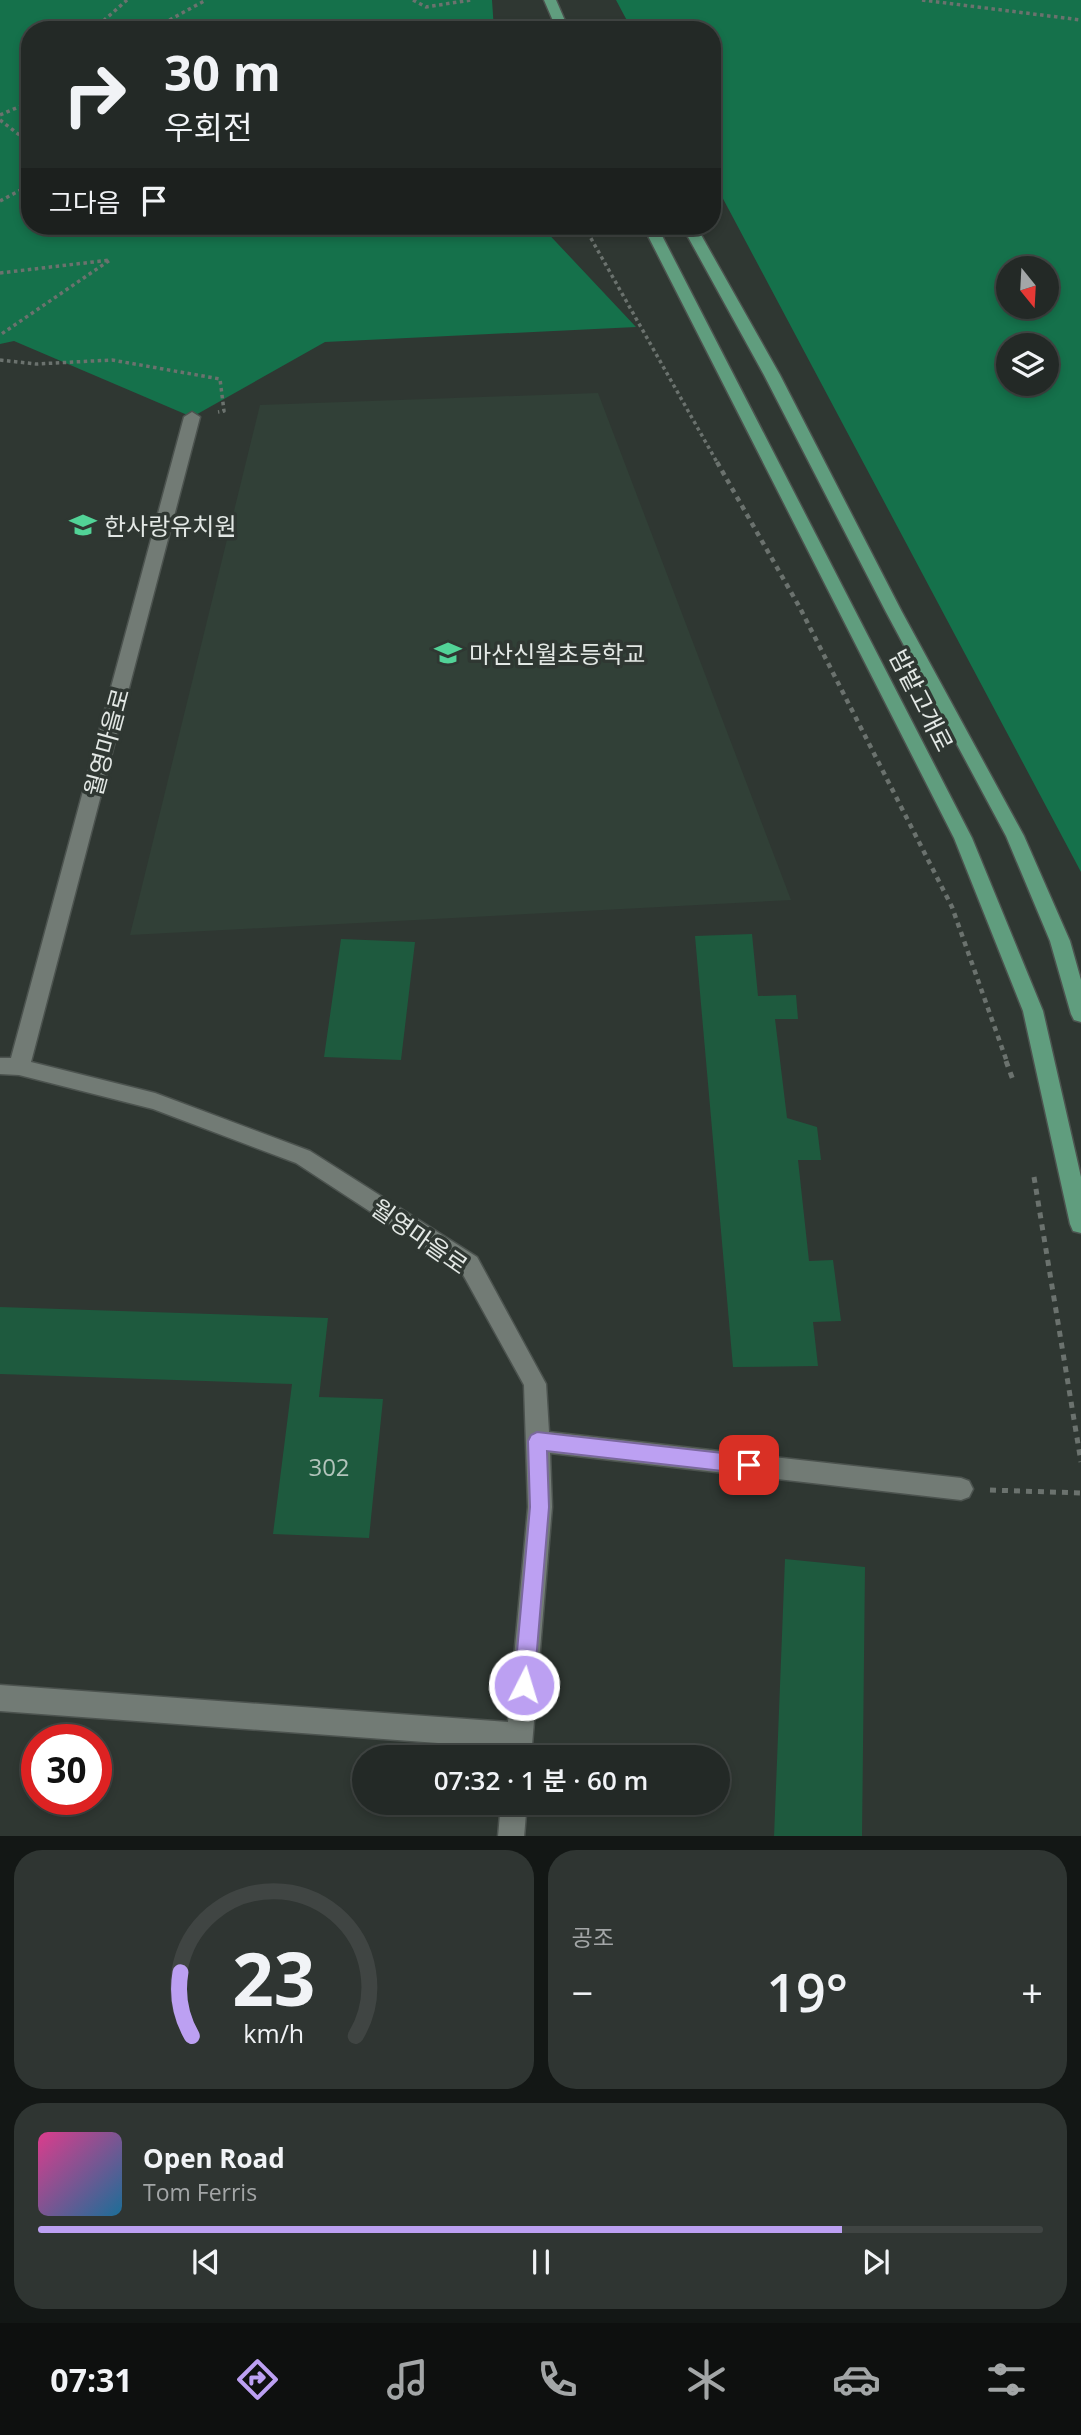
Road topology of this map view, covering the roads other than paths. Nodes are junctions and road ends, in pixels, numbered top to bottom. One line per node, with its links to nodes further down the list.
1 (550, 0): 2 (main road)
2 (559, 21)
3 (655, 235): 10 (main road, 밤밭고개로)
4 (694, 235): 6 (main road, 밤밭고개로)
5 (192, 417): 9 (street, 월영마을로)
6 (1060, 941): 7 (main road); 8 (main road, 밤밭고개로)
7 (1081, 975)
8 (1081, 1014)
9 (10, 1067): 13 (street, 월영마을로)
10 (1074, 1165): 11 (main road, 밤밭고개로)
11 (1081, 1215): 12 (main road, 밤밭고개로)
12 (1081, 1224)
13 (537, 1441): 14 (street); 17 (street, 월영마을로)
14 (961, 1489)
15 (0, 1698): 16 (street)
16 (507, 1745)
17 (518, 1745)
18 (512, 1815): 19 (street)
19 (510, 1836)

